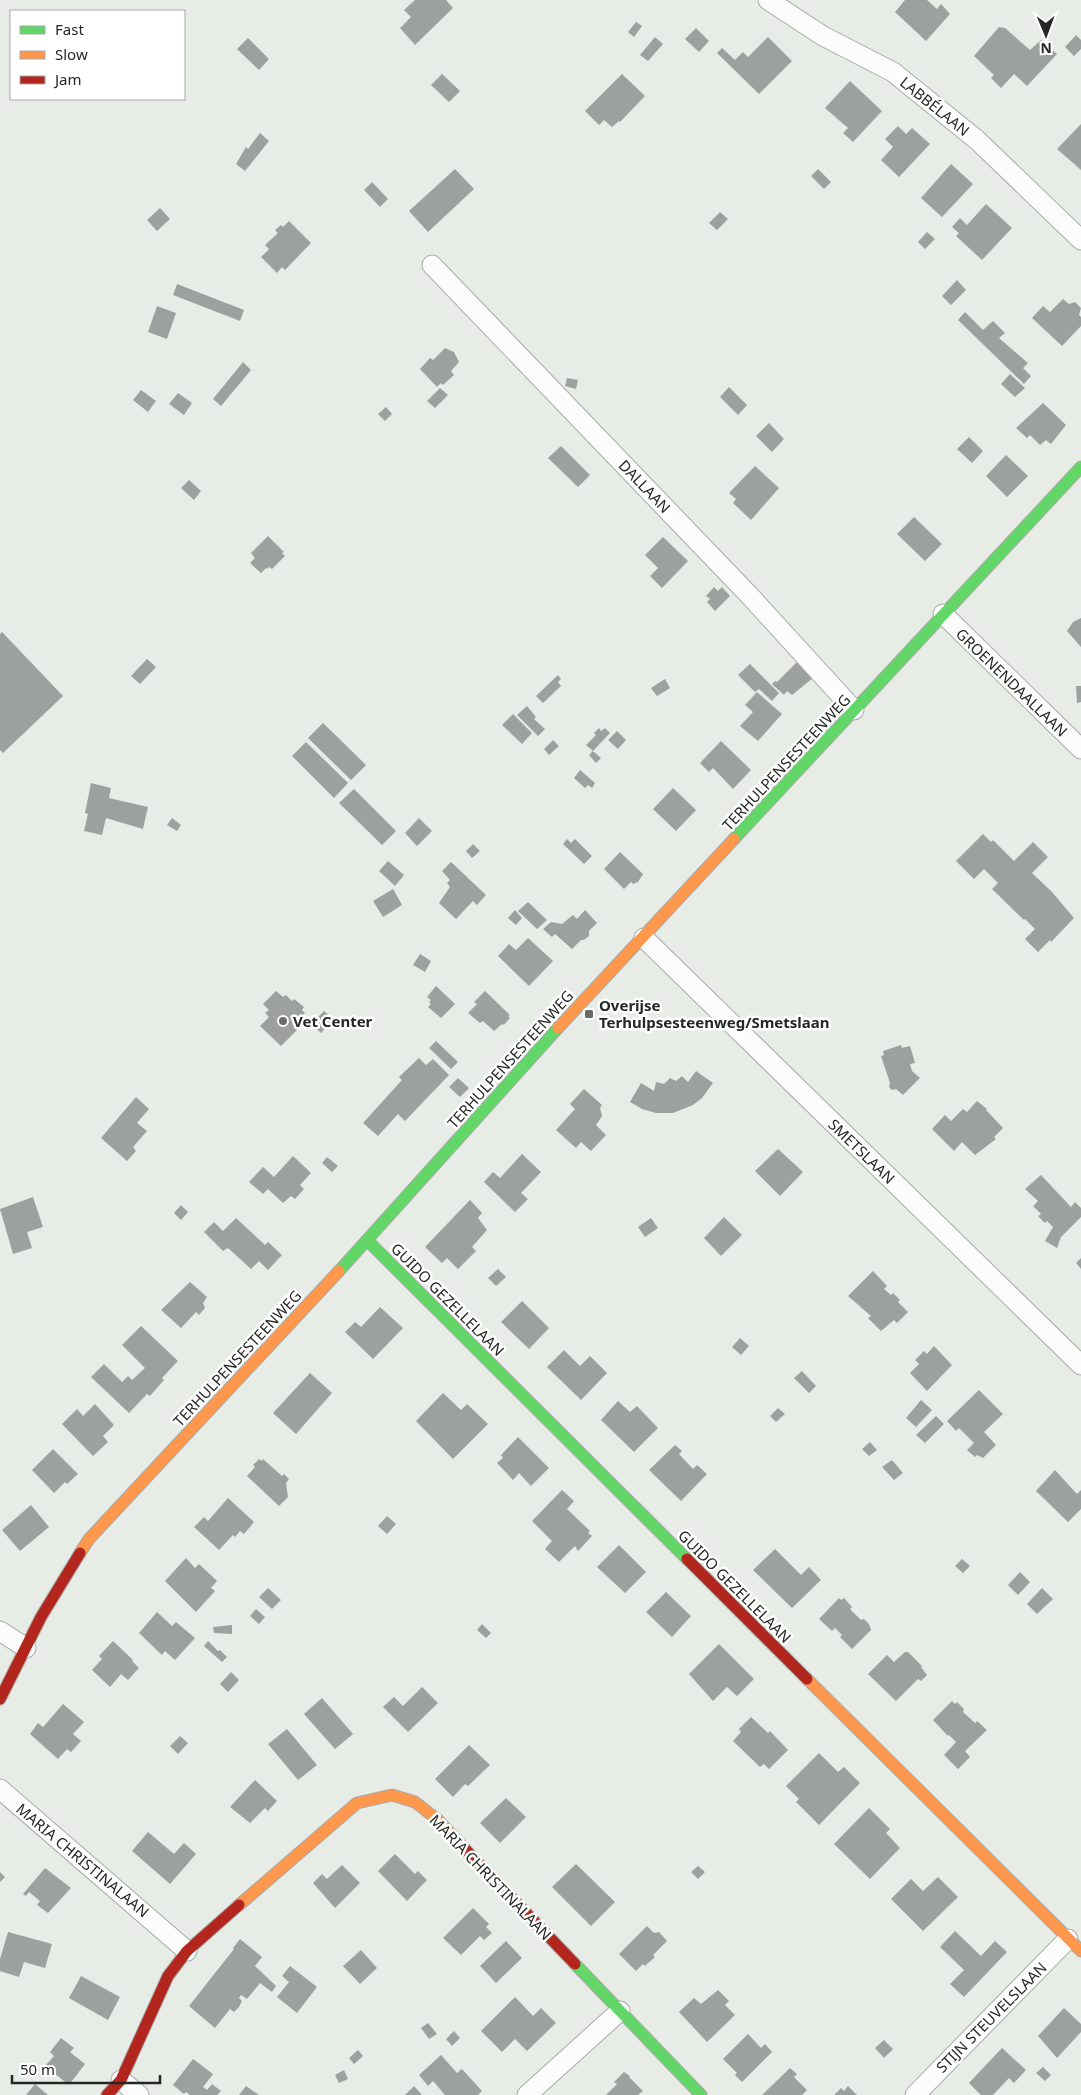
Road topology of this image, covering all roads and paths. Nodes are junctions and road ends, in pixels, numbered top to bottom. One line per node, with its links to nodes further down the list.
1 (768, 0): 2 (street, LABBÉLAAN)
2 (1081, 240)
3 (432, 265): 6 (street, DALLAAN)
4 (1081, 467): 5 (street, TERHULPENSESTEENWEG)
5 (943, 614): 6 (street, TERHULPENSESTEENWEG); 7 (street, GROENENDAALLAAN)
6 (854, 710): 8 (street, TERHULPENSESTEENWEG)
7 (1081, 749)
8 (644, 938): 9 (street, TERHULPENSESTEENWEG); 10 (street, SMETSLAAN)
9 (368, 1241): 12 (street, TERHULPENSESTEENWEG); 15 (street, GUIDO GEZELLELAAN)
10 (1081, 1365)
11 (0, 1631): 12 (street)
12 (26, 1648): 13 (street, TERHULPENSESTEENWEG)
13 (0, 1699)
14 (0, 1789): 16 (street, MARIA CHRISTINALAAN)
15 (1074, 1945): 23 (street, STIJN STEUVELSLAAN)
16 (187, 1951): 17 (street, MARIA CHRISTINALAAN); 18 (street, MARIA CHRISTINALAAN)
17 (620, 2011): 21 (street); 22 (street, MARIA CHRISTINALAAN)
18 (121, 2080): 19 (street); 20 (street)
19 (106, 2095)
20 (139, 2095)
21 (527, 2095)
22 (701, 2095)
23 (915, 2095)

